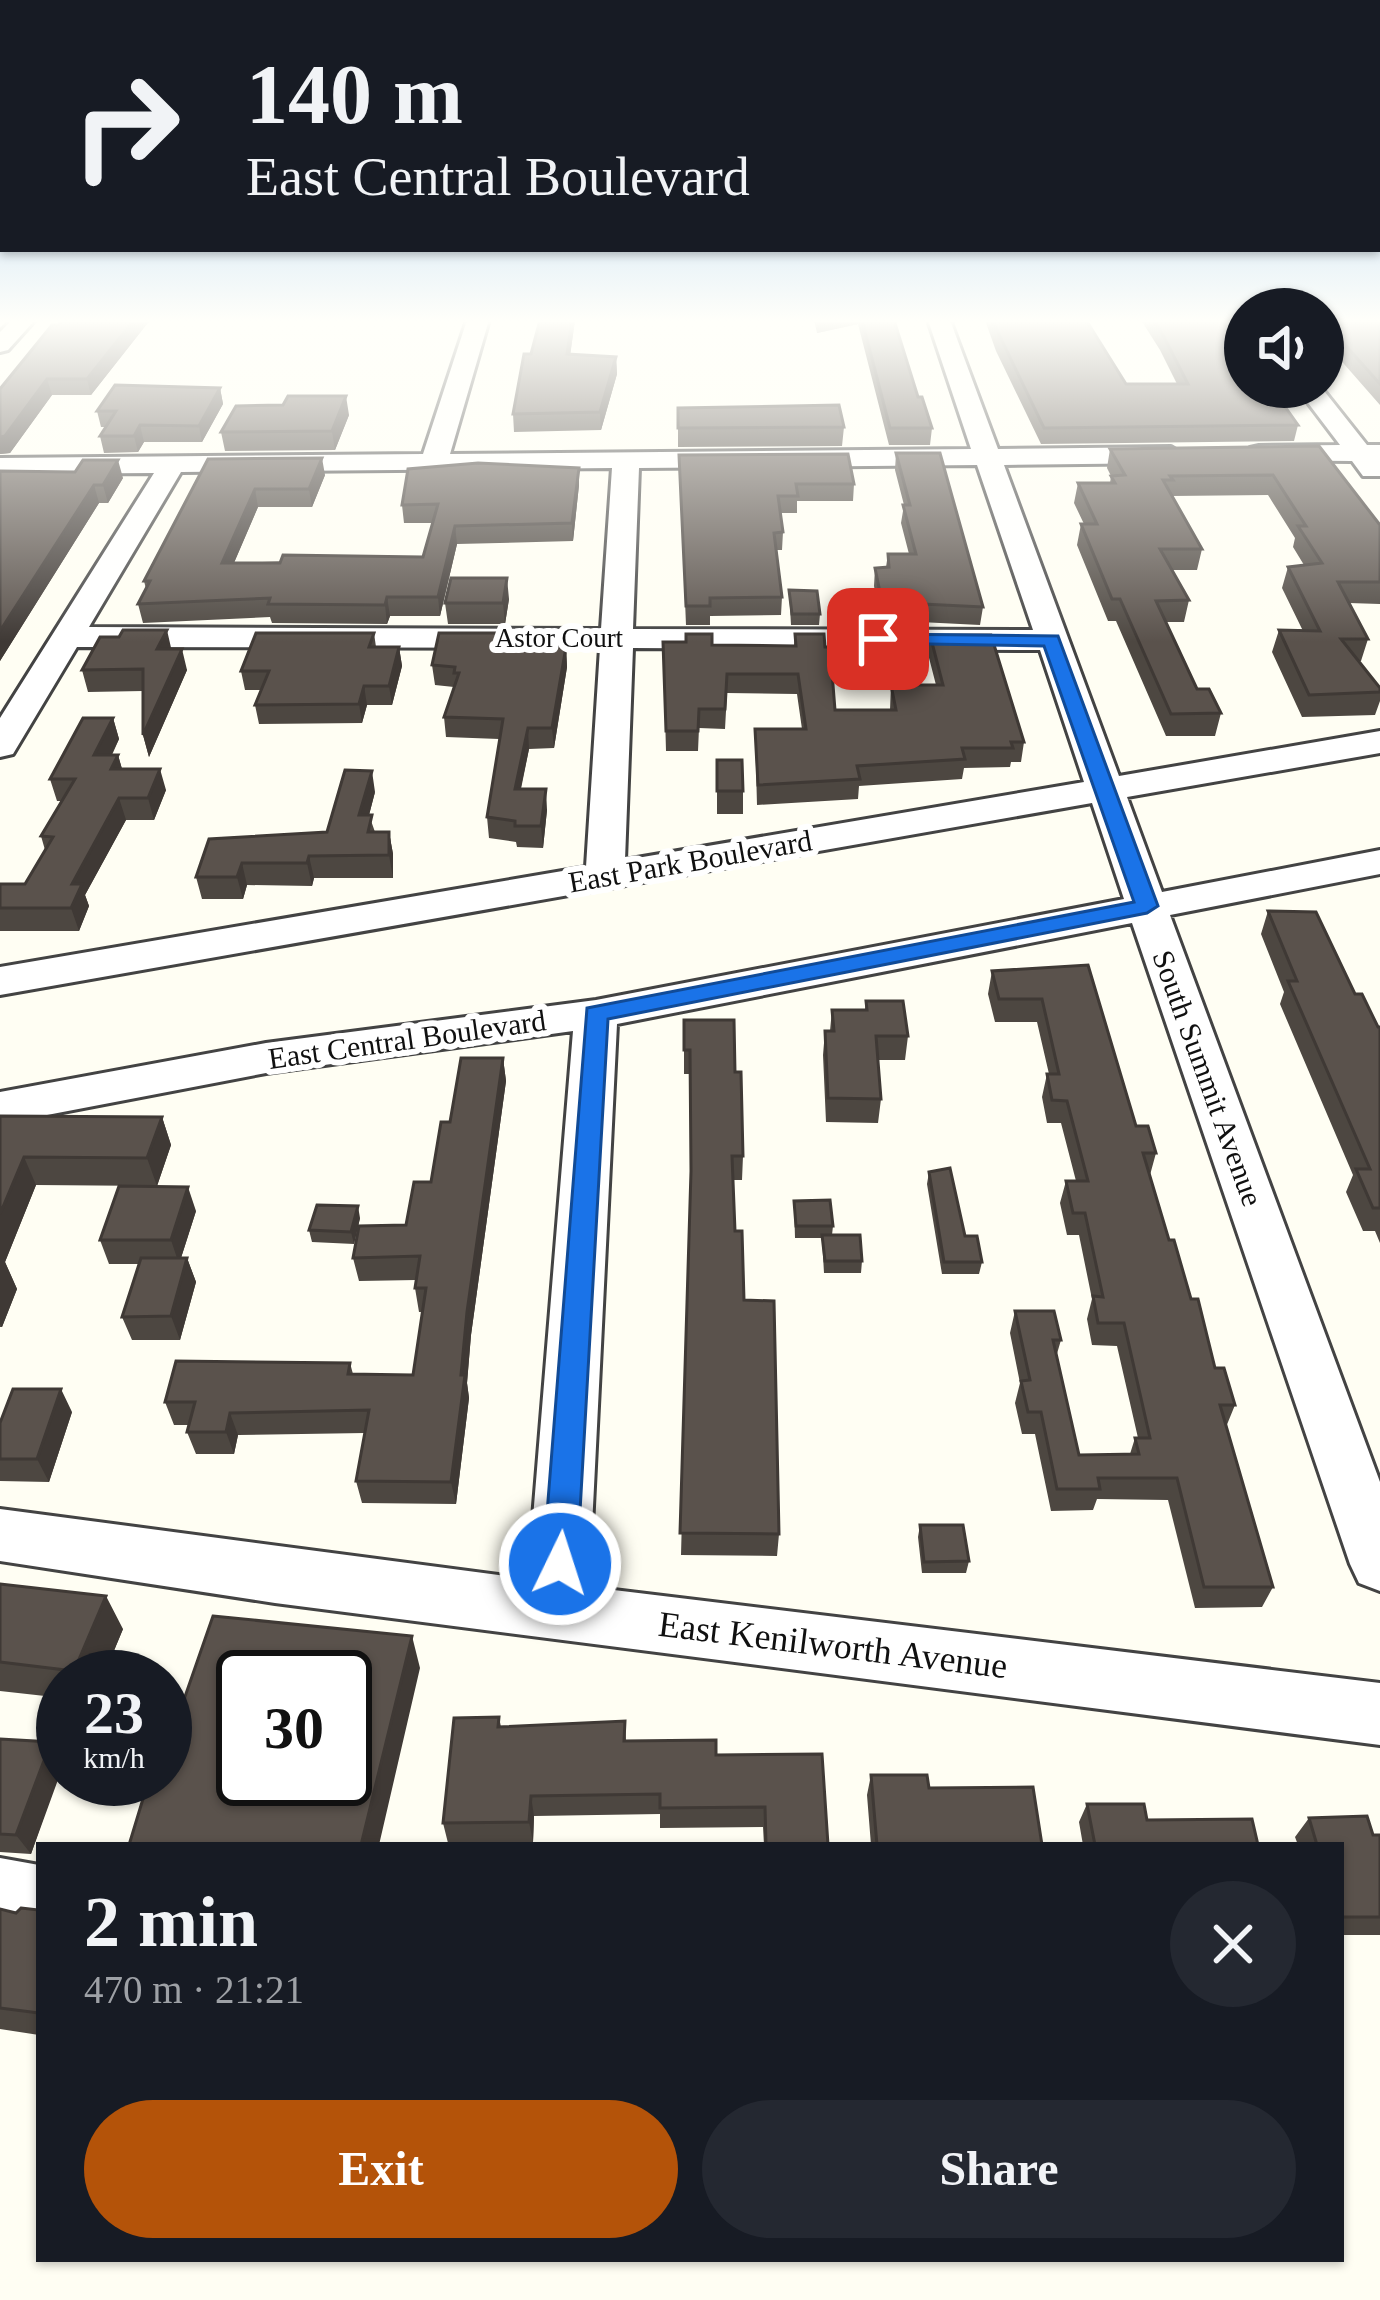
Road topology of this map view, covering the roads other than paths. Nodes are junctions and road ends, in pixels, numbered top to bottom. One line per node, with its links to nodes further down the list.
1 (445, 427): 7 (street)
2 (976, 427): 5 (street, South Summit Avenue)
3 (1346, 427): 4 (street)
4 (1370, 453): 5 (street); 10 (street)
5 (986, 457): 6 (street); 13 (street, South Summit Avenue)
6 (626, 460): 7 (street); 12 (street)
7 (434, 462): 8 (street)
8 (173, 464): 9 (street); 11 (street)
9 (0, 466)
10 (1380, 478)
11 (67, 637): 12 (street, Astor Court); 15 (street)
12 (617, 638): 13 (street, Astor Court); 18 (street)
13 (1052, 640): 16 (street, South Summit Avenue)
14 (1380, 742): 16 (street, East Park Boulevard)
15 (0, 746)
16 (1106, 790): 18 (street, East Park Boulevard); 19 (street, South Summit Avenue)
17 (1380, 862): 19 (street, East Central Boulevard)
18 (605, 876): 20 (street, East Park Boulevard)
19 (1147, 906): 21 (street, East Central Boulevard); 24 (street, South Summit Avenue)
20 (0, 981)
21 (596, 1014): 22 (street, East Central Boulevard); 25 (street)
22 (0, 1108)
23 (0, 1535): 25 (street, East Kenilworth Avenue)
24 (1380, 1564)
25 (557, 1610): 26 (street, East Kenilworth Avenue)
26 (1380, 1714)
27 (0, 1893): 28 (street)
28 (36, 1899)

